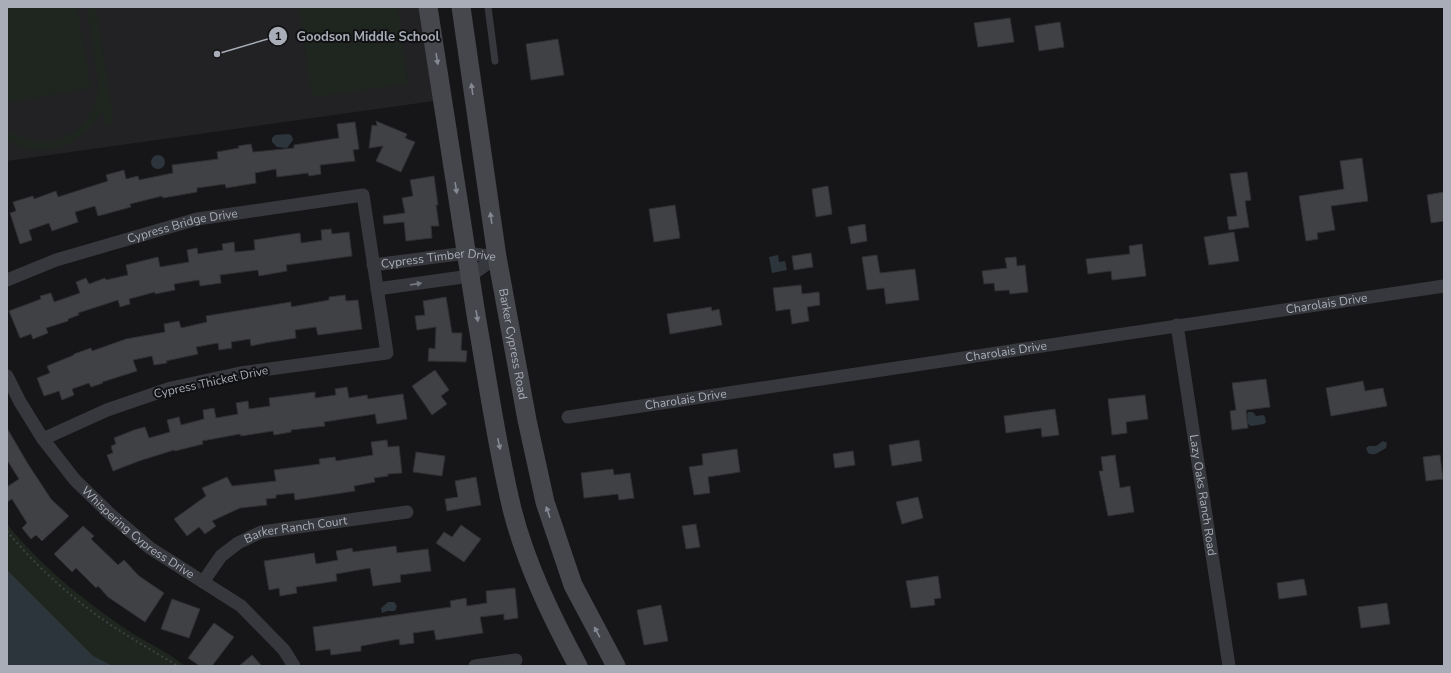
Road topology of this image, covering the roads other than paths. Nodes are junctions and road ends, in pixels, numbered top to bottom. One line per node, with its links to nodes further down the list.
1 (428, 7): 6 (main road, one-way to 6)
2 (461, 7): 7 (main road, Barker Cypress Road, one-way to 2)
3 (488, 7): 4 (lane)
4 (495, 61)
5 (363, 195): 8 (street, Cypress Timber Drive); 10 (street, Cypress Bridge Drive)
6 (466, 253): 7 (street, Cypress Timber Drive); 8 (street, Cypress Timber Drive); 9 (main road)
7 (497, 257): 9 (street, Cypress Timber Drive); 24 (main road, Barker Cypress Road, one-way to 7)
8 (373, 265): 12 (street, Cypress Timber Drive)
9 (470, 276): 12 (street, Cypress Timber Drive, one-way to 9); 23 (main road, one-way to 23)
10 (7, 280)
11 (1444, 286): 13 (street, Charolais Drive)
12 (377, 289): 14 (street, Cypress Timber Drive)
13 (1177, 325): 16 (street, Charolais Drive); 25 (street, Lazy Oaks Ranch Road)
14 (386, 353): 17 (street, Cypress Thicket Drive)
15 (7, 376): 17 (street, Whispering Cypress Drive)
16 (568, 417)
17 (43, 439): 19 (street, Whispering Cypress Drive)
18 (407, 512): 19 (street, Barker Ranch Court)
19 (203, 582): 21 (street, Whispering Cypress Drive)
20 (516, 660): 22 (street)
21 (294, 666)
22 (475, 666)
23 (578, 666)
24 (616, 666)
25 (1229, 666)

